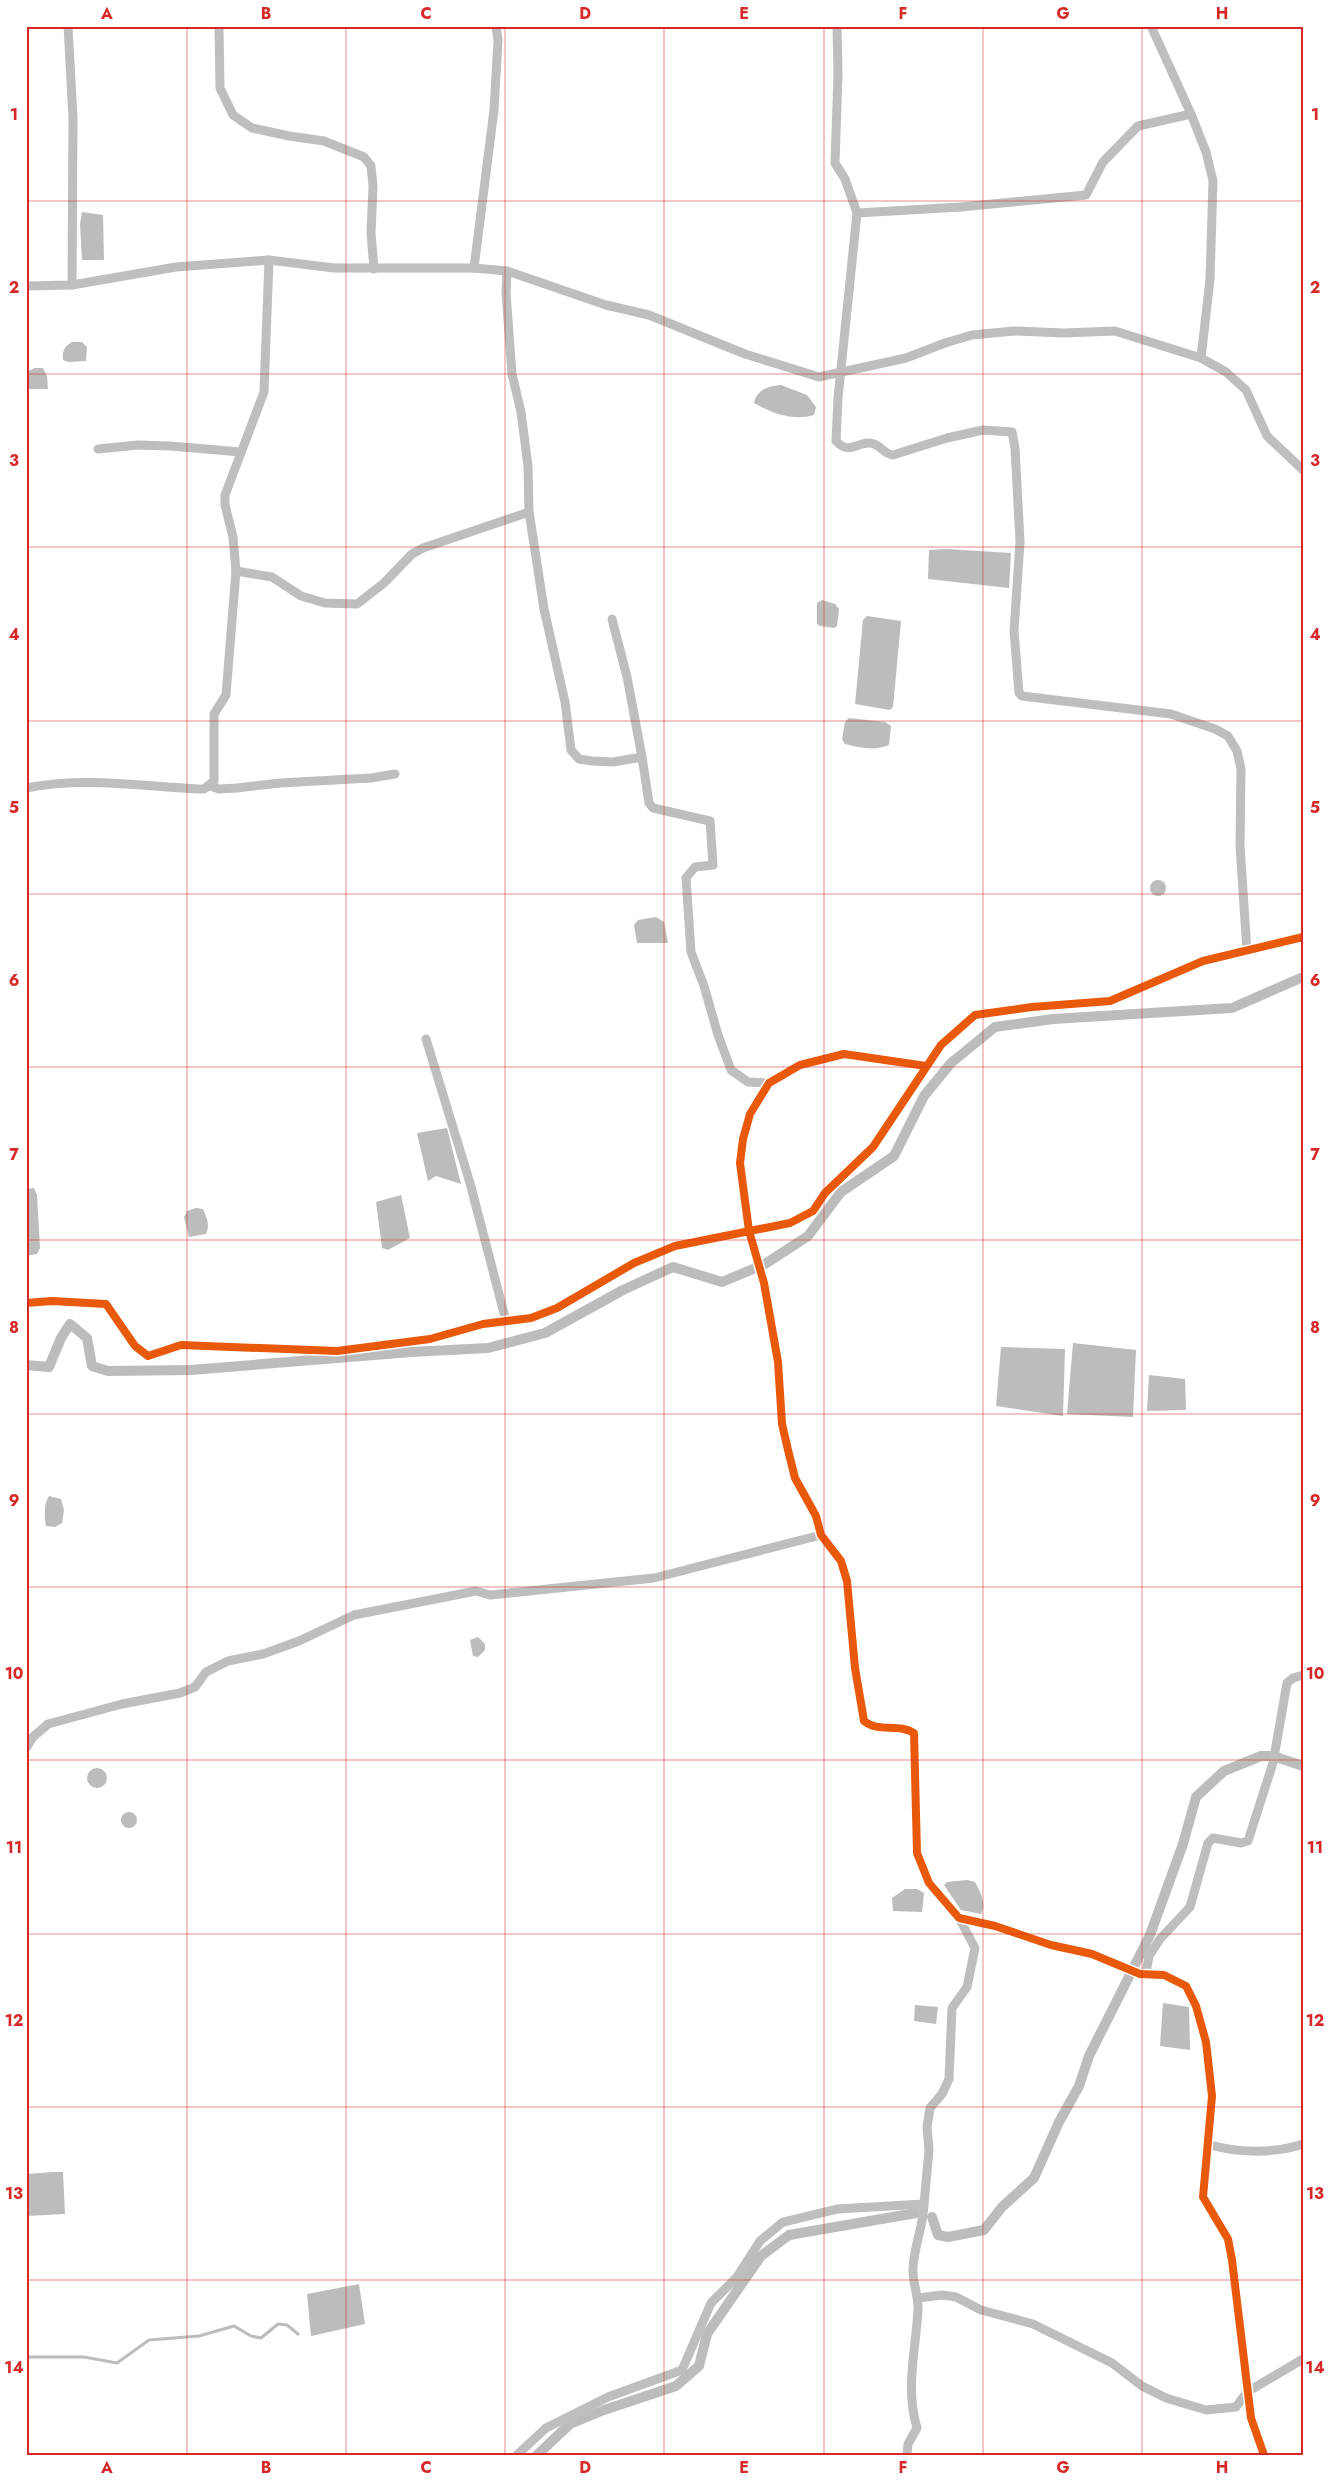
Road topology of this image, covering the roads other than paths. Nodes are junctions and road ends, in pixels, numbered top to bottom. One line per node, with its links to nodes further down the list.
1 (68, 26): 12 (street)
2 (220, 26): 10 (street)
3 (496, 26): 9 (street)
4 (837, 26): 7 (street)
5 (1151, 26): 6 (street)
6 (1192, 114): 7 (street); 14 (street)
7 (858, 213): 15 (street)
8 (269, 260): 10 (street); 12 (street); 17 (street)
9 (474, 268): 10 (street); 11 (street)
10 (374, 269)
11 (508, 271): 15 (street); 19 (street)
12 (72, 284): 13 (street)
13 (26, 286)
14 (1201, 358): 15 (street); 18 (street)
15 (841, 372): 27 (street)
16 (98, 449): 17 (street)
17 (241, 452): 20 (street)
18 (1303, 470)
19 (529, 512): 20 (street); 22 (street)
20 (236, 571): 24 (street)
21 (612, 619): 22 (street)
22 (642, 757): 30 (street)
23 (395, 774): 24 (street)
24 (210, 786): 25 (street)
25 (26, 788)
26 (1303, 937): 27 (street)
27 (1247, 950): 29 (street)
28 (426, 1038): 33 (street)
29 (926, 1066): 30 (street); 31 (street)
30 (769, 1084): 31 (street)
31 (749, 1231): 33 (street); 34 (street)
32 (26, 1303): 33 (street)
33 (506, 1321)
34 (821, 1535): 36 (street); 37 (street)
35 (1303, 1675): 38 (street)
36 (26, 1748)
37 (959, 1918): 38 (street); 41 (street)
38 (1146, 1973): 39 (street)
39 (1207, 2144): 40 (street); 44 (street)
40 (1303, 2144)
41 (924, 2204): 42 (street); 45 (street)
42 (918, 2298): 44 (street); 46 (street)
43 (1303, 2359): 44 (street)
44 (1247, 2392): 47 (street)
45 (518, 2455)
46 (908, 2455)
47 (1264, 2455)

